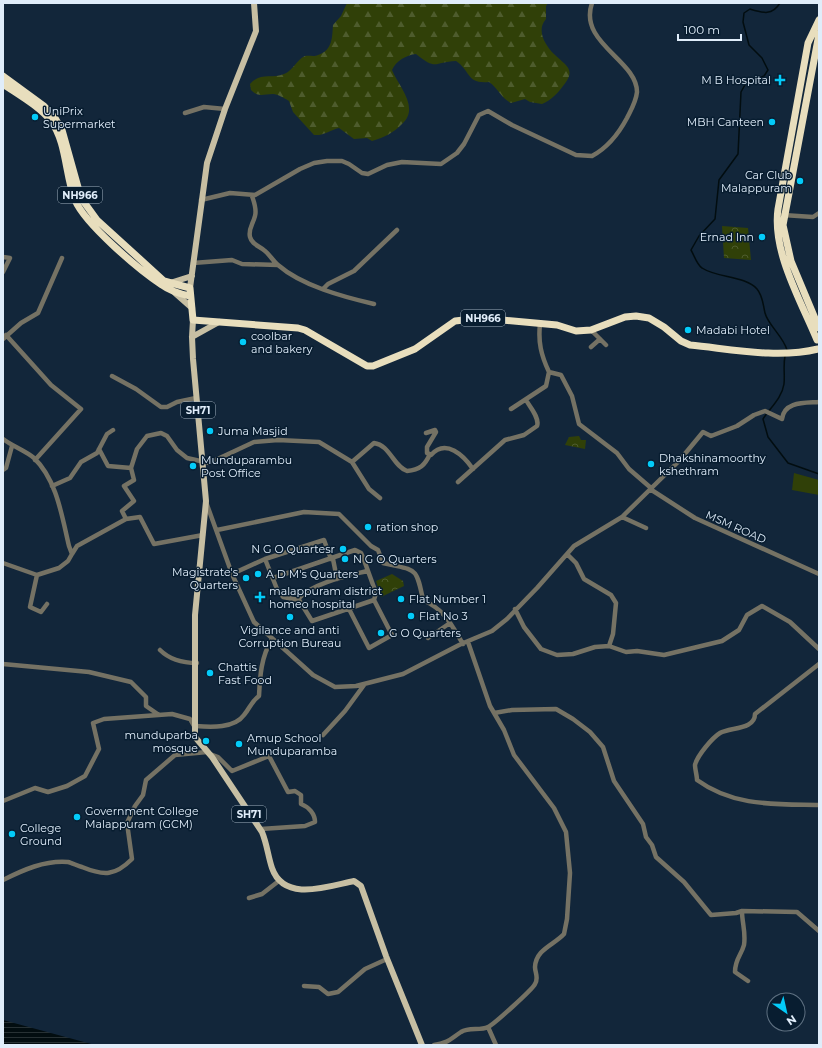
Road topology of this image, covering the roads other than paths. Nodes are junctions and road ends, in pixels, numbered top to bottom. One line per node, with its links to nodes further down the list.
1 (254, 3): 9 (main road)
2 (592, 3): 11 (street)
3 (819, 20): 6 (highway)
4 (818, 39): 7 (highway)
5 (3, 76): 22 (highway, NH966)
6 (802, 76): 7 (highway); 37 (highway)
7 (810, 78): 14 (highway)
8 (3, 84): 25 (highway, NH966)
9 (225, 109): 10 (street); 12 (main road)
10 (185, 113)
11 (252, 196): 12 (street); 19 (street)
12 (201, 200): 18 (main road)
13 (819, 213): 14 (street)
14 (783, 215): 32 (highway)
15 (397, 230): 24 (street)
16 (3, 257): 20 (street)
17 (62, 258): 34 (street)
18 (193, 262): 19 (street); 21 (main road)
19 (278, 265): 24 (street)
20 (3, 272)
21 (192, 276): 22 (main road); 23 (main road)
22 (169, 283): 23 (highway, NH966)
23 (190, 288): 26 (highway)
24 (323, 289): 27 (street)
25 (172, 291): 26 (highway, NH966); 28 (main road)
26 (190, 296): 28 (highway)
27 (374, 304)
28 (192, 308): 29 (highway)
29 (193, 320): 30 (highway, NH966); 35 (main road, SH71)
30 (221, 321): 31 (highway, NH966); 35 (main road)
31 (540, 324): 33 (highway, NH966); 40 (street)
32 (819, 328)
33 (591, 330): 36 (street); 37 (highway, NH966)
34 (4, 337): 52 (street)
35 (192, 337): 42 (main road, SH71)
36 (600, 339): 38 (street); 39 (street)
37 (818, 344)
38 (606, 345)
39 (591, 347)
40 (549, 372): 43 (street); 60 (street, MSM ROAD)
41 (112, 376): 42 (street)
42 (196, 398): 53 (main road, SH71)
43 (526, 400): 45 (street); 56 (street)
44 (819, 402): 60 (street)
45 (511, 409)
46 (113, 430): 50 (street)
47 (426, 433): 51 (street)
48 (3, 439): 49 (street)
49 (12, 446): 52 (street); 57 (street)
50 (99, 449): 55 (street); 59 (street)
51 (430, 454): 54 (street); 56 (street)
52 (36, 458): 59 (street)
53 (203, 461): 54 (street); 55 (street); 62 (main road, SH71)
54 (352, 462): 61 (street)
55 (131, 468): 64 (street)
56 (473, 469): 58 (street)
57 (3, 470)
58 (458, 482)
59 (52, 486): 68 (street)
60 (650, 489): 63 (street); 75 (street, MSM ROAD)
61 (380, 498)
62 (206, 501): 66 (street); 67 (main road, SH71)
63 (622, 517): 65 (street); 69 (street)
64 (126, 519): 67 (street); 68 (street)
65 (646, 528)
66 (217, 530): 74 (street); 84 (street)
67 (203, 535): 92 (main road, SH71)
68 (72, 554): 76 (street)
69 (567, 554): 83 (street); 88 (street)
70 (265, 559): 71 (street); 74 (street); 77 (street)
71 (332, 559): 73 (street); 77 (street); 78 (street)
72 (3, 563): 76 (street)
73 (367, 571): 78 (street); 80 (street)
74 (232, 574): 86 (street)
75 (819, 574)
76 (37, 575): 81 (street)
77 (273, 578): 79 (street)
78 (337, 579): 79 (street)
79 (298, 599): 82 (street)
80 (374, 600): 82 (street); 82 (street)
81 (47, 604)
82 (349, 609)
83 (515, 609): 87 (street); 88 (street)
84 (450, 623): 85 (street); 87 (street)
85 (428, 638)
86 (272, 639): 94 (street); 97 (street)
87 (465, 643): 94 (street); 95 (street)
88 (609, 646): 89 (street)
89 (819, 649)
90 (160, 650): 92 (street)
91 (3, 664): 96 (street)
92 (196, 664): 97 (main road, SH71)
93 (819, 664): 101 (street)
94 (364, 685): 98 (street)
95 (494, 713): 106 (street); 111 (street)
96 (160, 715): 97 (street); 100 (street)
97 (194, 726): 99 (main road, SH71)
98 (323, 735)
99 (208, 753): 102 (main road, SH71); 102 (street); 103 (street)
100 (3, 801)
101 (819, 805)
102 (261, 830): 104 (main road, SH71)
103 (3, 880)
104 (280, 880): 105 (street); 108 (main road)
105 (249, 898)
106 (742, 911): 107 (street); 109 (street)
107 (819, 931)
108 (387, 959): 110 (street); 112 (main road)
109 (748, 981)
110 (304, 986)
111 (488, 1027): 113 (street); 114 (street)
112 (422, 1045)
113 (434, 1045)
114 (496, 1045)

